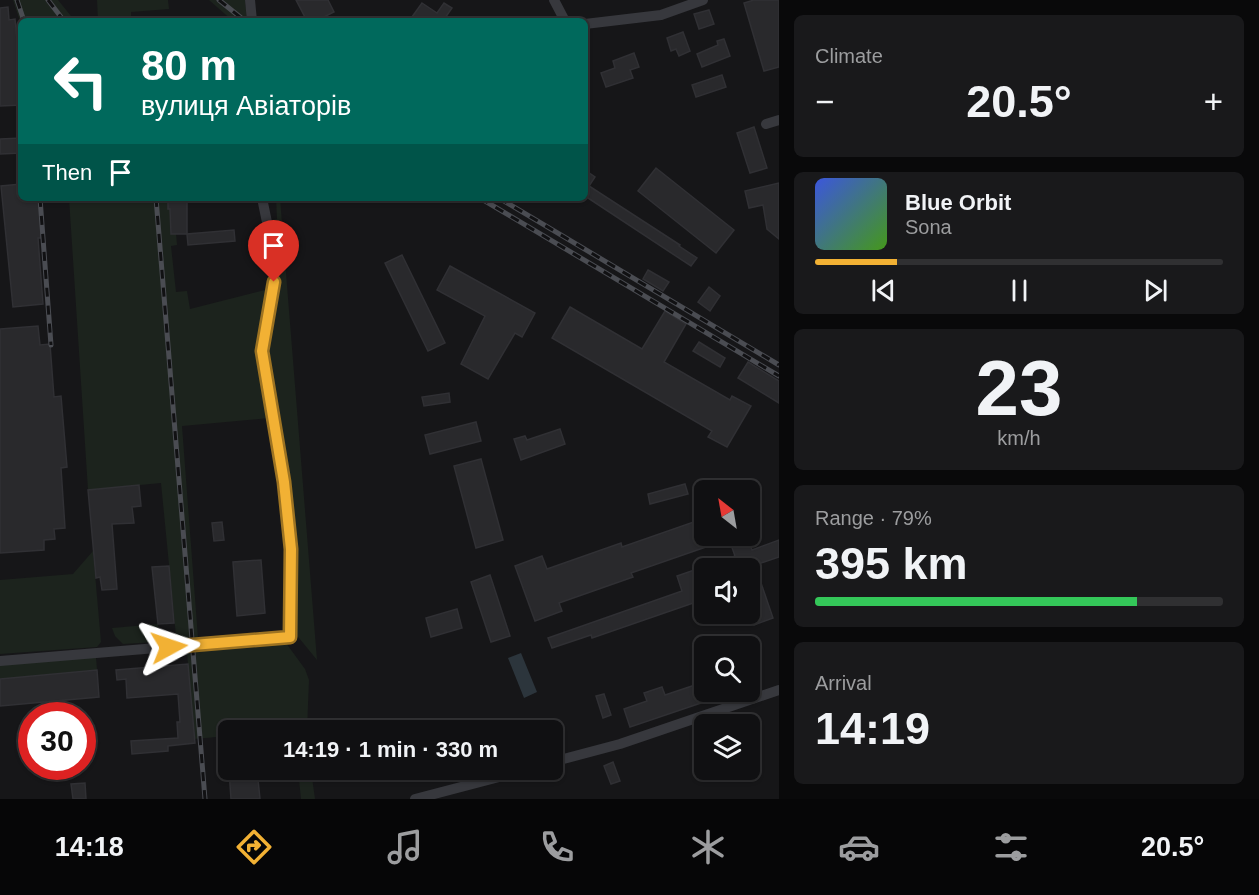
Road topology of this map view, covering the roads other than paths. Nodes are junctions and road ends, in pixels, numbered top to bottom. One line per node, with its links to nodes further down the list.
1 (250, 0): 4 (street)
2 (554, 0): 5 (street)
3 (704, 0): 6 (street)
4 (252, 18)
5 (563, 18)
6 (588, 24)
7 (779, 120): 8 (street)
8 (766, 124)
9 (262, 201): 10 (street)
10 (0, 661)
11 (779, 690): 12 (street)
12 (563, 759)
13 (488, 780): 14 (street)
14 (415, 799)

